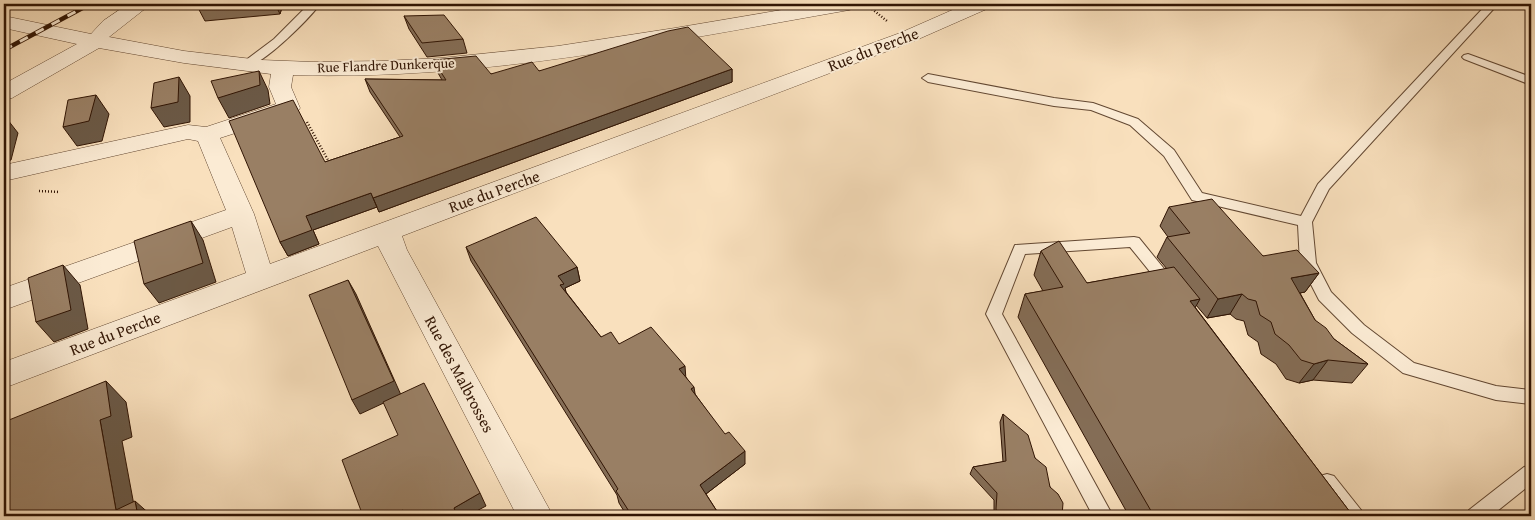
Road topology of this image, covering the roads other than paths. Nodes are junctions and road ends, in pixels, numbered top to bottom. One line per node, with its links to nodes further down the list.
1 (142, 4): 7 (street)
2 (315, 4): 9 (lane)
3 (849, 4): 10 (street, Rue Flandre Dunkerque)
4 (982, 4): 18 (street, Rue du Perche)
5 (1493, 4): 17 (lane)
6 (4, 22): 7 (street, Rue Flandre Dunkerque)
7 (96, 42): 9 (street, Rue Flandre Dunkerque); 13 (street)
8 (1468, 57): 12 (lane)
9 (246, 65): 10 (street, Rue Flandre Dunkerque)
10 (283, 67): 14 (street)
11 (928, 78): 17 (lane)
12 (1531, 81)
13 (4, 93)
14 (208, 135): 15 (street); 16 (street)
15 (4, 173)
16 (241, 214): 19 (street); 21 (street)
17 (1305, 222): 23 (lane)
18 (387, 231): 19 (street, Rue du Perche); 26 (street, Rue des Malbrosses)
19 (261, 278): 22 (street, Rue du Perche)
20 (1177, 295): 27 (lane)
21 (4, 299)
22 (4, 375)
23 (1531, 397)
24 (1318, 470): 28 (lane)
25 (1531, 473): 29 (lane)
26 (535, 516)
27 (1102, 516)
28 (1354, 516)
29 (1476, 516)

